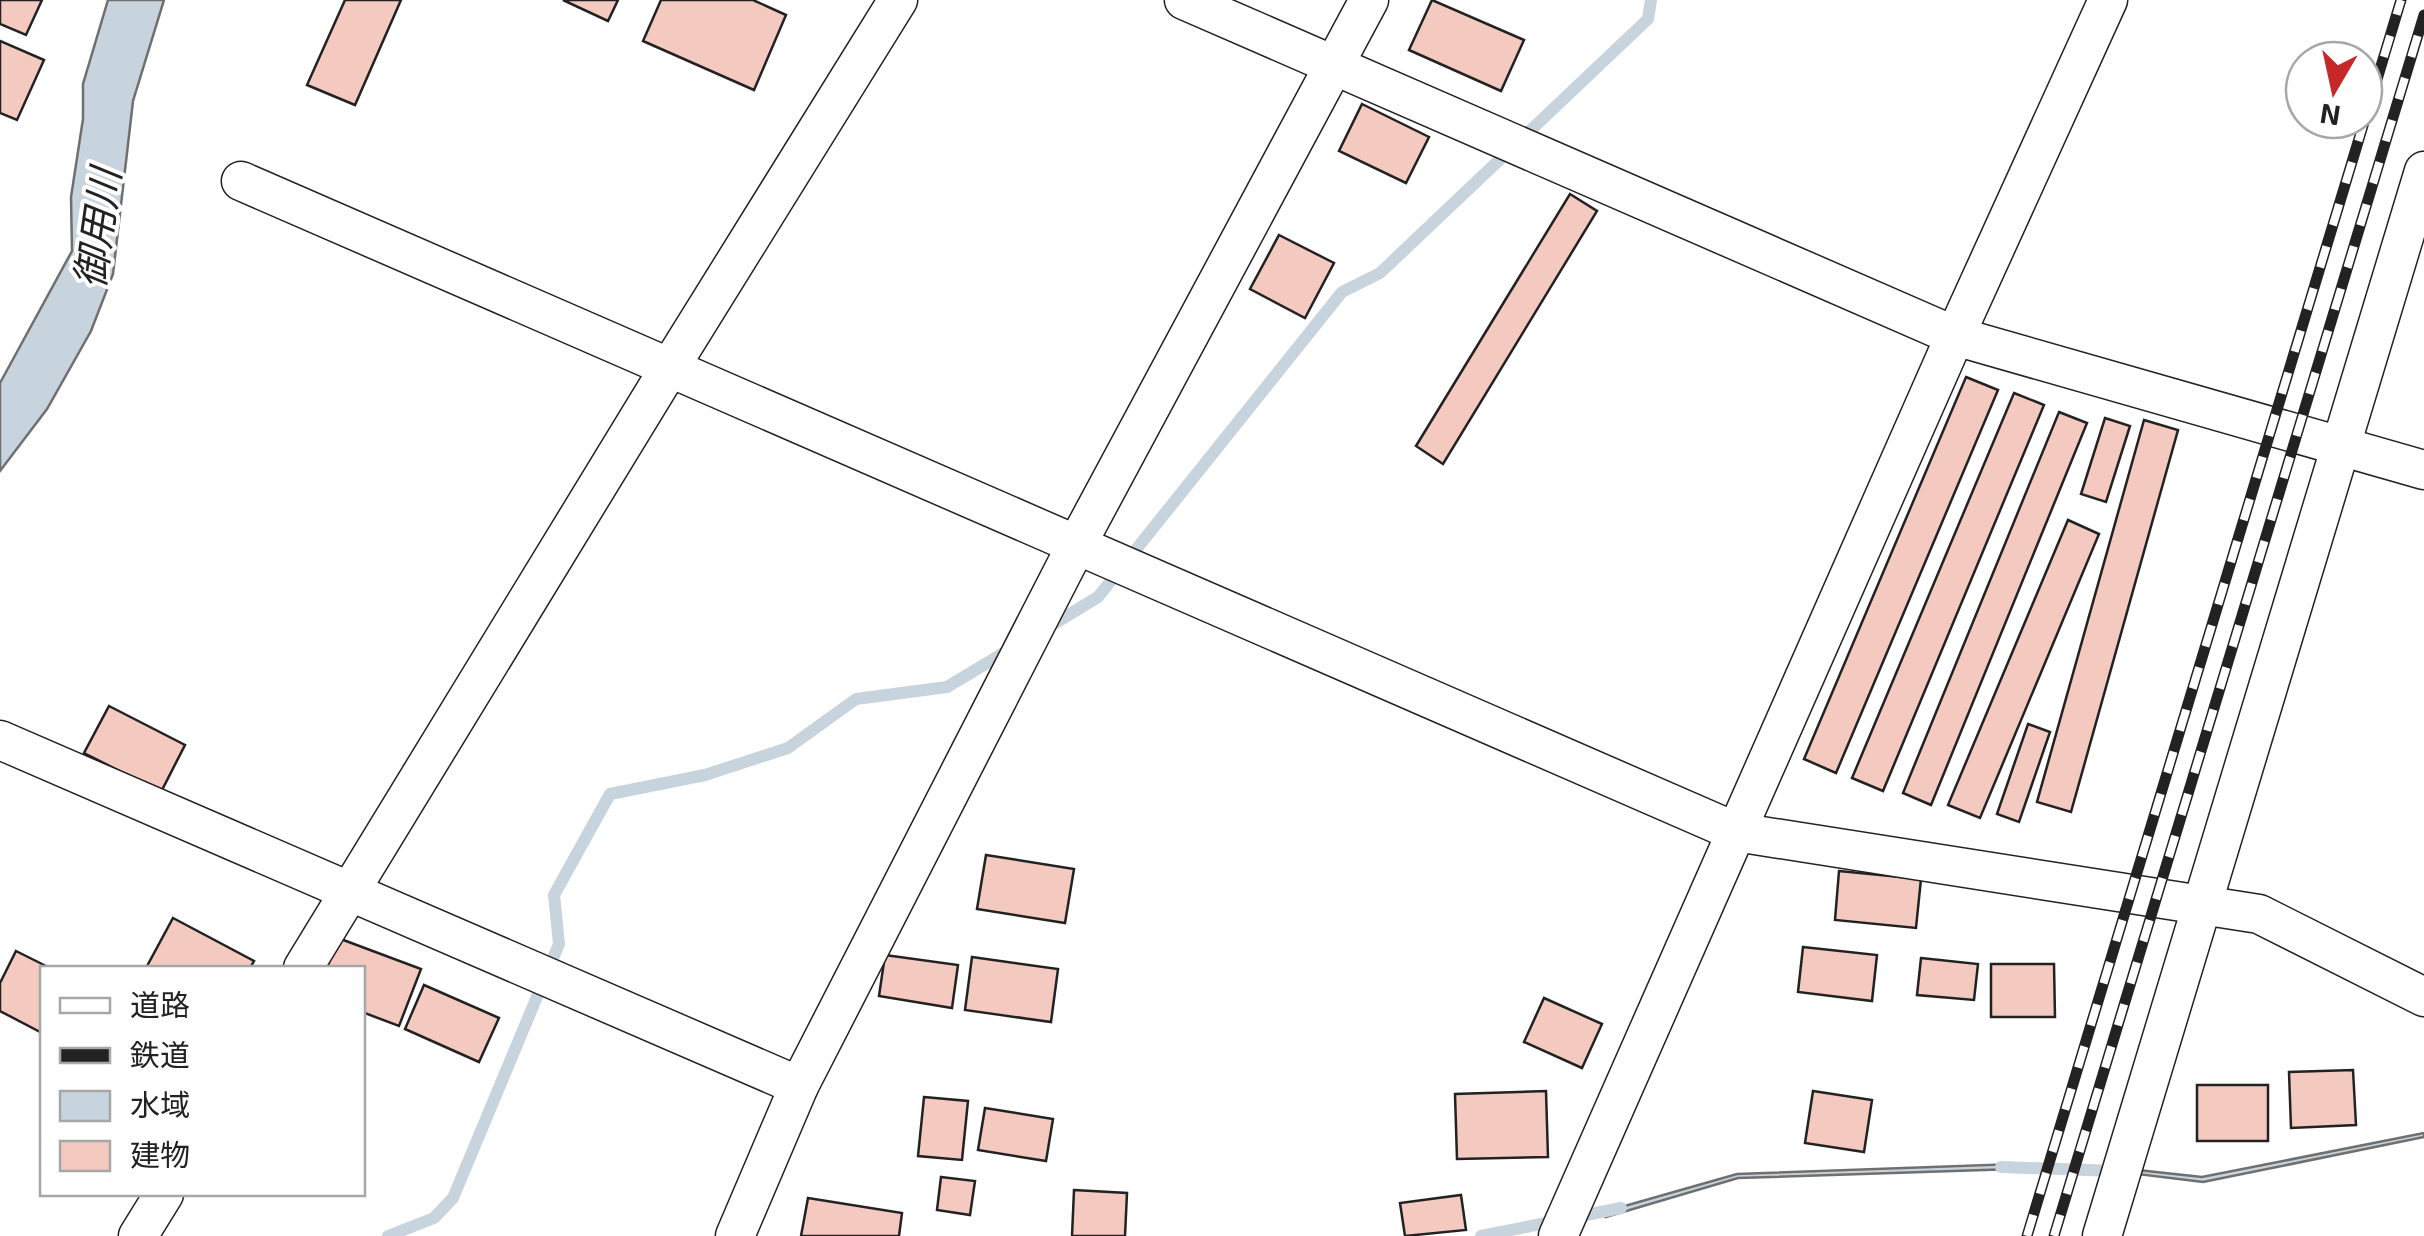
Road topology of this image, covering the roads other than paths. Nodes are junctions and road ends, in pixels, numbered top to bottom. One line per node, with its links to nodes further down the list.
1 (898, 0): 9 (street)
2 (1184, 0): 5 (street)
3 (1369, 0): 5 (street)
4 (2108, 0): 8 (street)
5 (1336, 66): 8 (street); 12 (street)
6 (2424, 171): 10 (street)
7 (241, 181): 9 (street)
8 (1955, 336): 10 (street); 14 (street)
9 (670, 367): 12 (street); 15 (street)
10 (2341, 446): 11 (street); 16 (street)
11 (2424, 470)
12 (1077, 544): 14 (street); 19 (street)
13 (0, 740): 15 (street)
14 (1736, 832): 16 (street); 23 (street)
15 (350, 893): 17 (street); 19 (street)
16 (2202, 906): 18 (street); 24 (street)
17 (304, 966)
18 (2424, 997)
19 (799, 1086): 22 (street)
20 (163, 1196): 21 (street)
21 (138, 1236)
22 (735, 1236)
23 (1558, 1236)
24 (2102, 1236)

